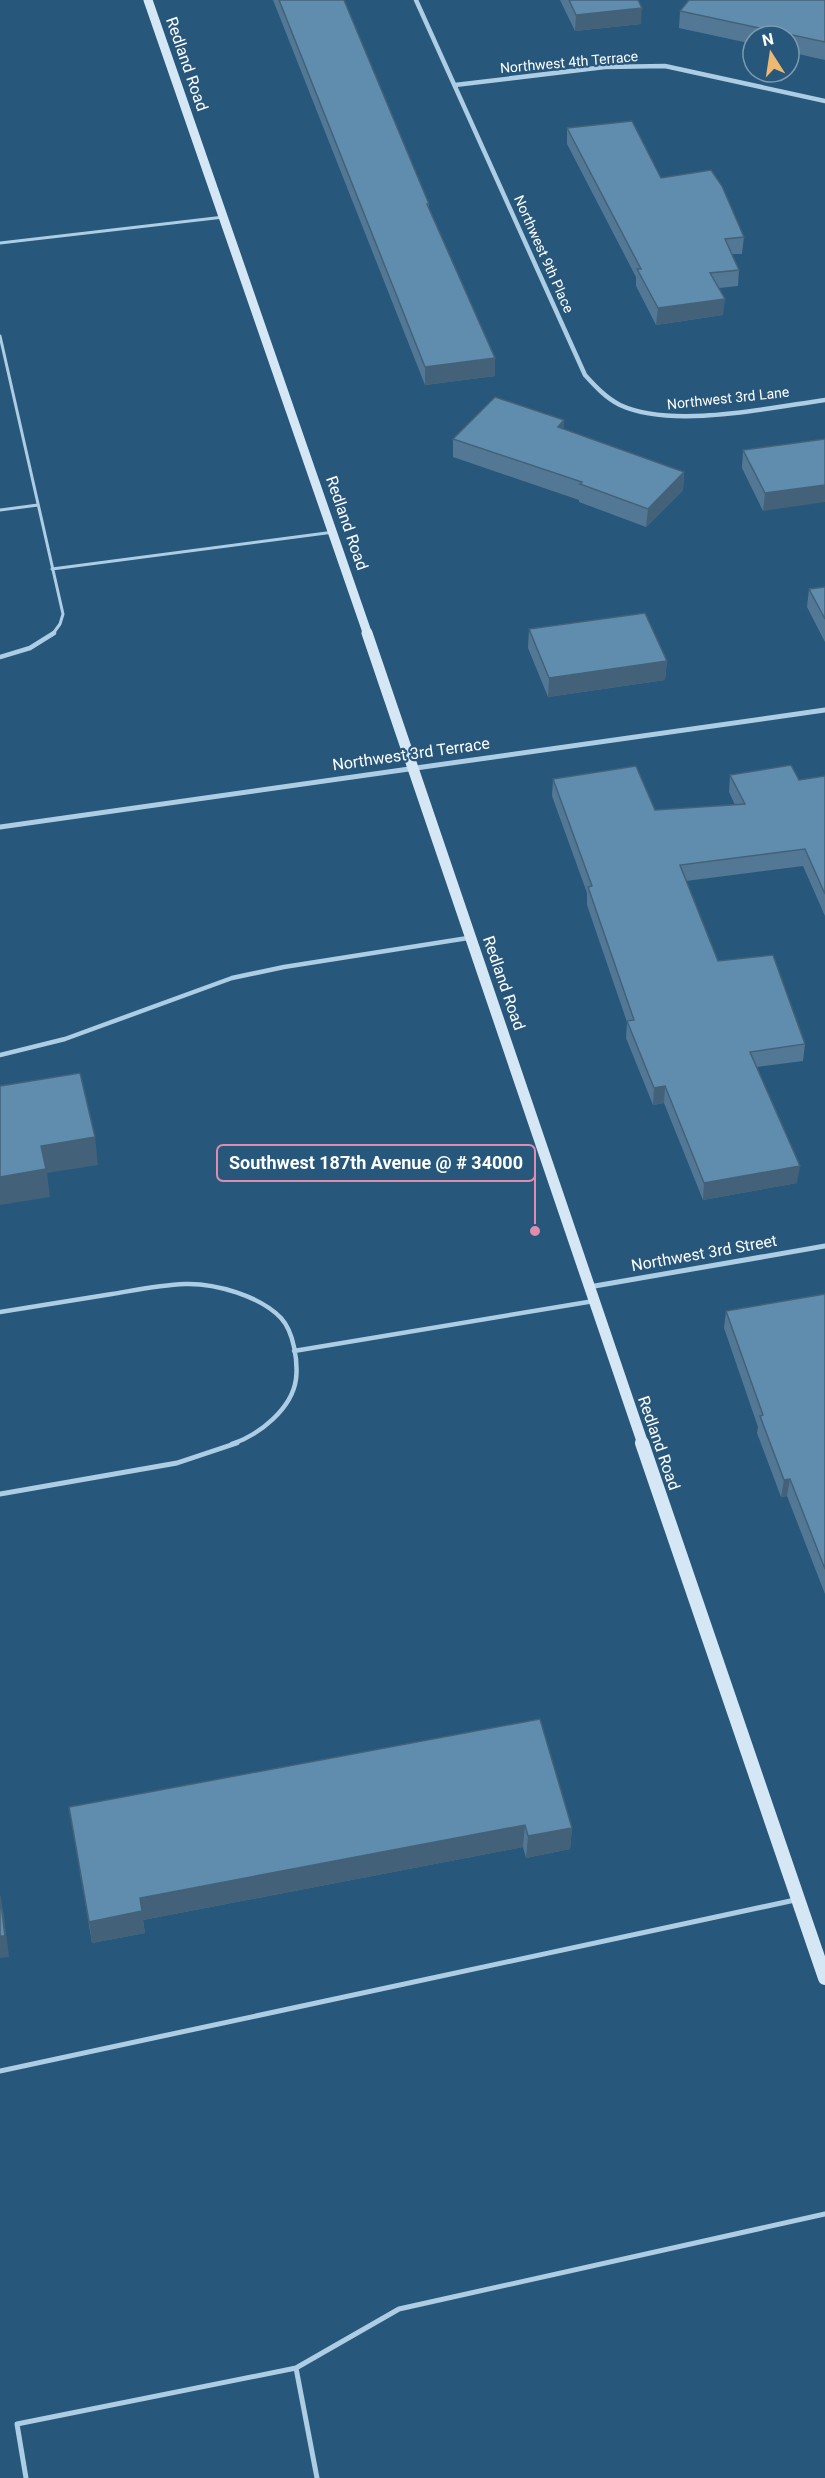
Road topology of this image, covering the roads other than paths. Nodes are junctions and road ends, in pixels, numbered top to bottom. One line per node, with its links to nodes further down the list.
1 (148, 0): 5 (street, Redland Road)
2 (416, 0): 3 (street, Northwest 9th Place)
3 (455, 85): 4 (street, Northwest 4th Terrace); 9 (street, Northwest 9th Place)
4 (825, 101)
5 (224, 217): 6 (lane); 12 (street, Redland Road)
6 (0, 243)
7 (0, 336): 10 (lane)
8 (825, 400): 9 (street, Northwest 3rd Lane)
9 (635, 411)
10 (38, 506): 11 (lane); 13 (lane)
11 (0, 510)
12 (334, 532): 13 (lane); 16 (street, Redland Road)
13 (52, 569): 14 (lane)
14 (0, 657)
15 (825, 710): 16 (street, Northwest 3rd Terrace)
16 (412, 768): 17 (street, Northwest 3rd Terrace); 18 (street, Redland Road)
17 (0, 826)
18 (471, 937): 19 (lane); 21 (street, Redland Road)
19 (0, 1055)
20 (825, 1246): 21 (street, Northwest 3rd Street)
21 (588, 1287): 22 (street, Redland Road)
22 (594, 1301): 24 (lane); 26 (street, Redland Road)
23 (0, 1312): 24 (lane)
24 (294, 1351): 25 (lane)
25 (0, 1494)
26 (798, 1899): 27 (street, Redland Road); 28 (lane)
27 (825, 1978)
28 (0, 2071)
29 (825, 2214): 30 (lane)
30 (296, 2368): 31 (lane); 32 (lane)
31 (26, 2478)
32 (317, 2478)

